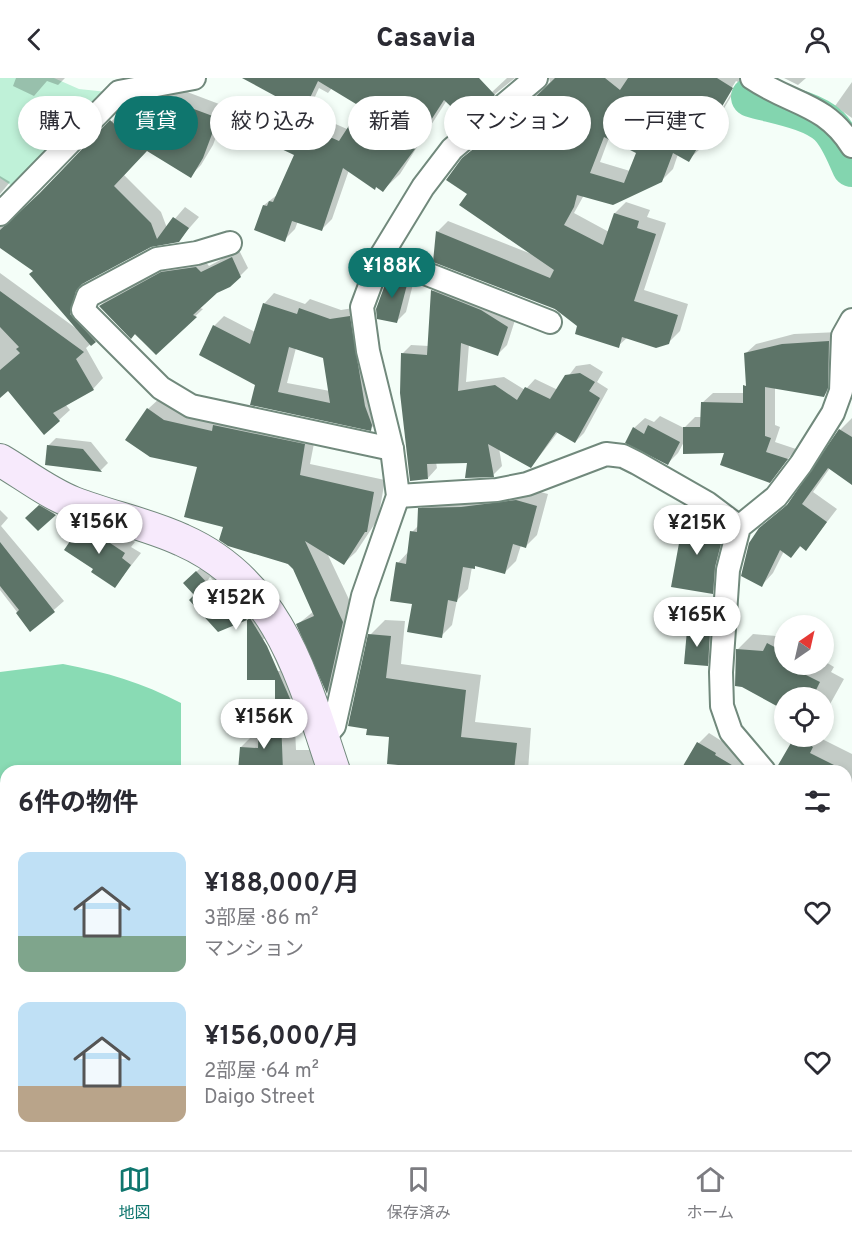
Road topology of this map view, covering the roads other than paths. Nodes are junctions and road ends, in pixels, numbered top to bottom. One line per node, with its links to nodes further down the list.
1 (194, 78): 6 (street)
2 (536, 78): 4 (street)
3 (752, 78): 5 (street)
4 (511, 86): 8 (street)
5 (852, 146)
6 (0, 213)
7 (230, 243): 11 (street)
8 (381, 256): 10 (street); 11 (street)
9 (852, 320): 14 (street)
10 (550, 322)
11 (392, 449): 13 (street)
12 (0, 459): 15 (main road)
13 (398, 496): 14 (street); 15 (street)
14 (739, 527): 17 (street)
15 (323, 739): 16 (main road)
16 (332, 765)
17 (759, 765)

